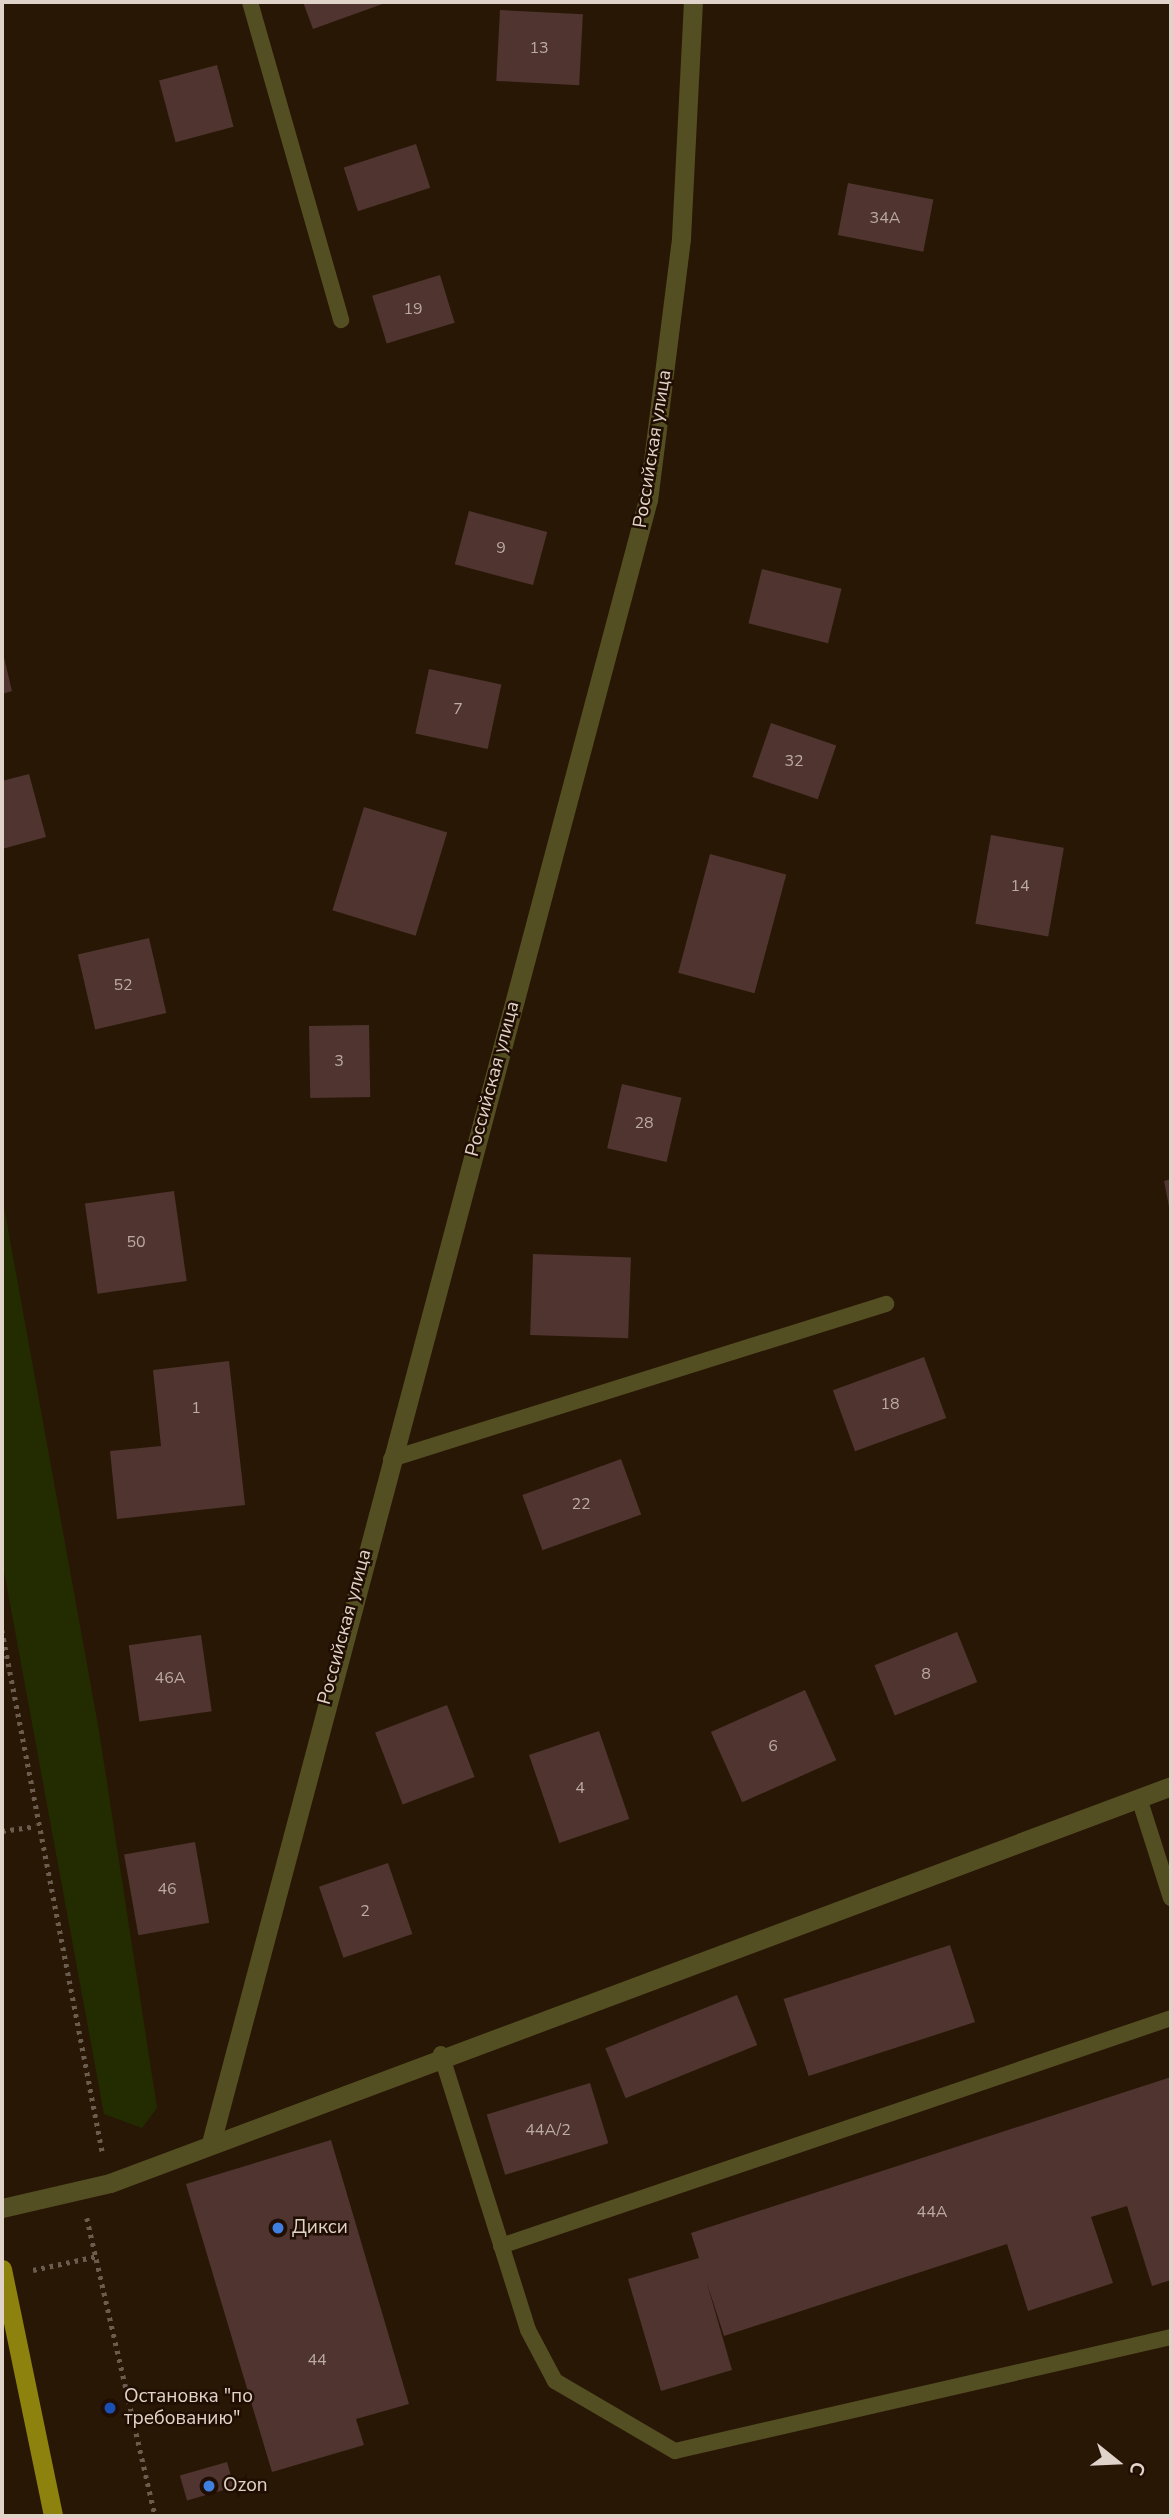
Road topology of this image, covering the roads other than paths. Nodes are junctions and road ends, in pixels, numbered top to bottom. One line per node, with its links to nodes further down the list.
1 (250, 2): 3 (lane)
2 (693, 2): 5 (street, Российская улица)
3 (341, 320)
4 (886, 1304): 5 (lane)
5 (391, 1459): 11 (street, Российская улица)
6 (1171, 1786): 7 (street)
7 (1139, 1798): 8 (lane); 10 (street)
8 (1171, 1898)
9 (1171, 2018): 13 (lane)
10 (441, 2054): 11 (street); 13 (lane)
11 (211, 2143): 12 (street)
12 (2, 2208)
13 (501, 2246): 15 (lane)
14 (2, 2273): 16 (main road)
15 (1171, 2337)
16 (53, 2516)

